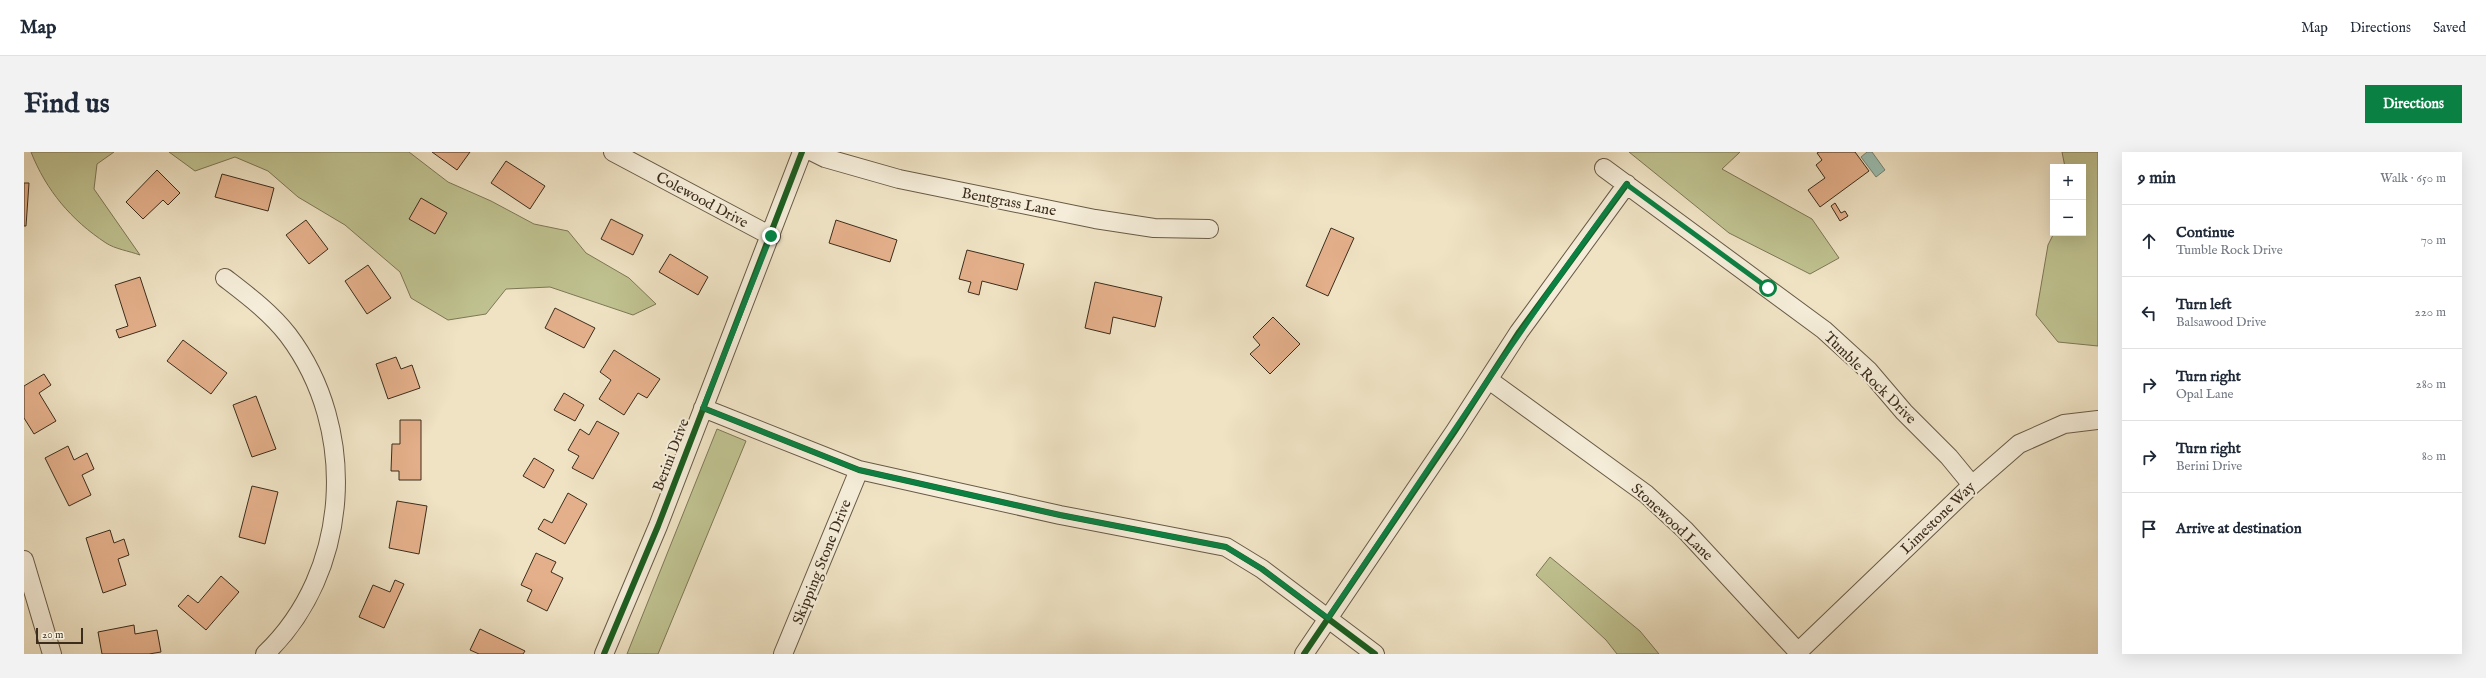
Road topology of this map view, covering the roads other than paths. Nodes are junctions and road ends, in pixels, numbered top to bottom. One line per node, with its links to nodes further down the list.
1 (613, 152): 7 (street, Colewood Drive)
2 (802, 152): 7 (street, Berini Drive)
3 (813, 152): 6 (street, Bentgrass Lane)
4 (1604, 168): 5 (street, Tumble Rock Drive)
5 (1626, 184): 9 (street); 13 (street, Tumble Rock Drive)
6 (1209, 229)
7 (771, 236): 10 (street, Berini Drive)
8 (225, 278): 18 (street)
9 (1489, 380): 15 (street); 16 (street, Stonewood Lane)
10 (703, 408): 12 (street); 19 (street, Berini Drive)
11 (2098, 420): 13 (street, Limestone Way)
12 (859, 470): 15 (street); 20 (street, Skipping Stone Drive)
13 (1972, 485): 16 (street, Limestone Way)
14 (24, 560): 17 (street)
15 (1328, 618): 21 (street); 22 (street)
16 (1799, 653)
17 (52, 654)
18 (265, 654)
19 (604, 654)
20 (783, 654)
21 (1304, 654)
22 (1375, 654)

